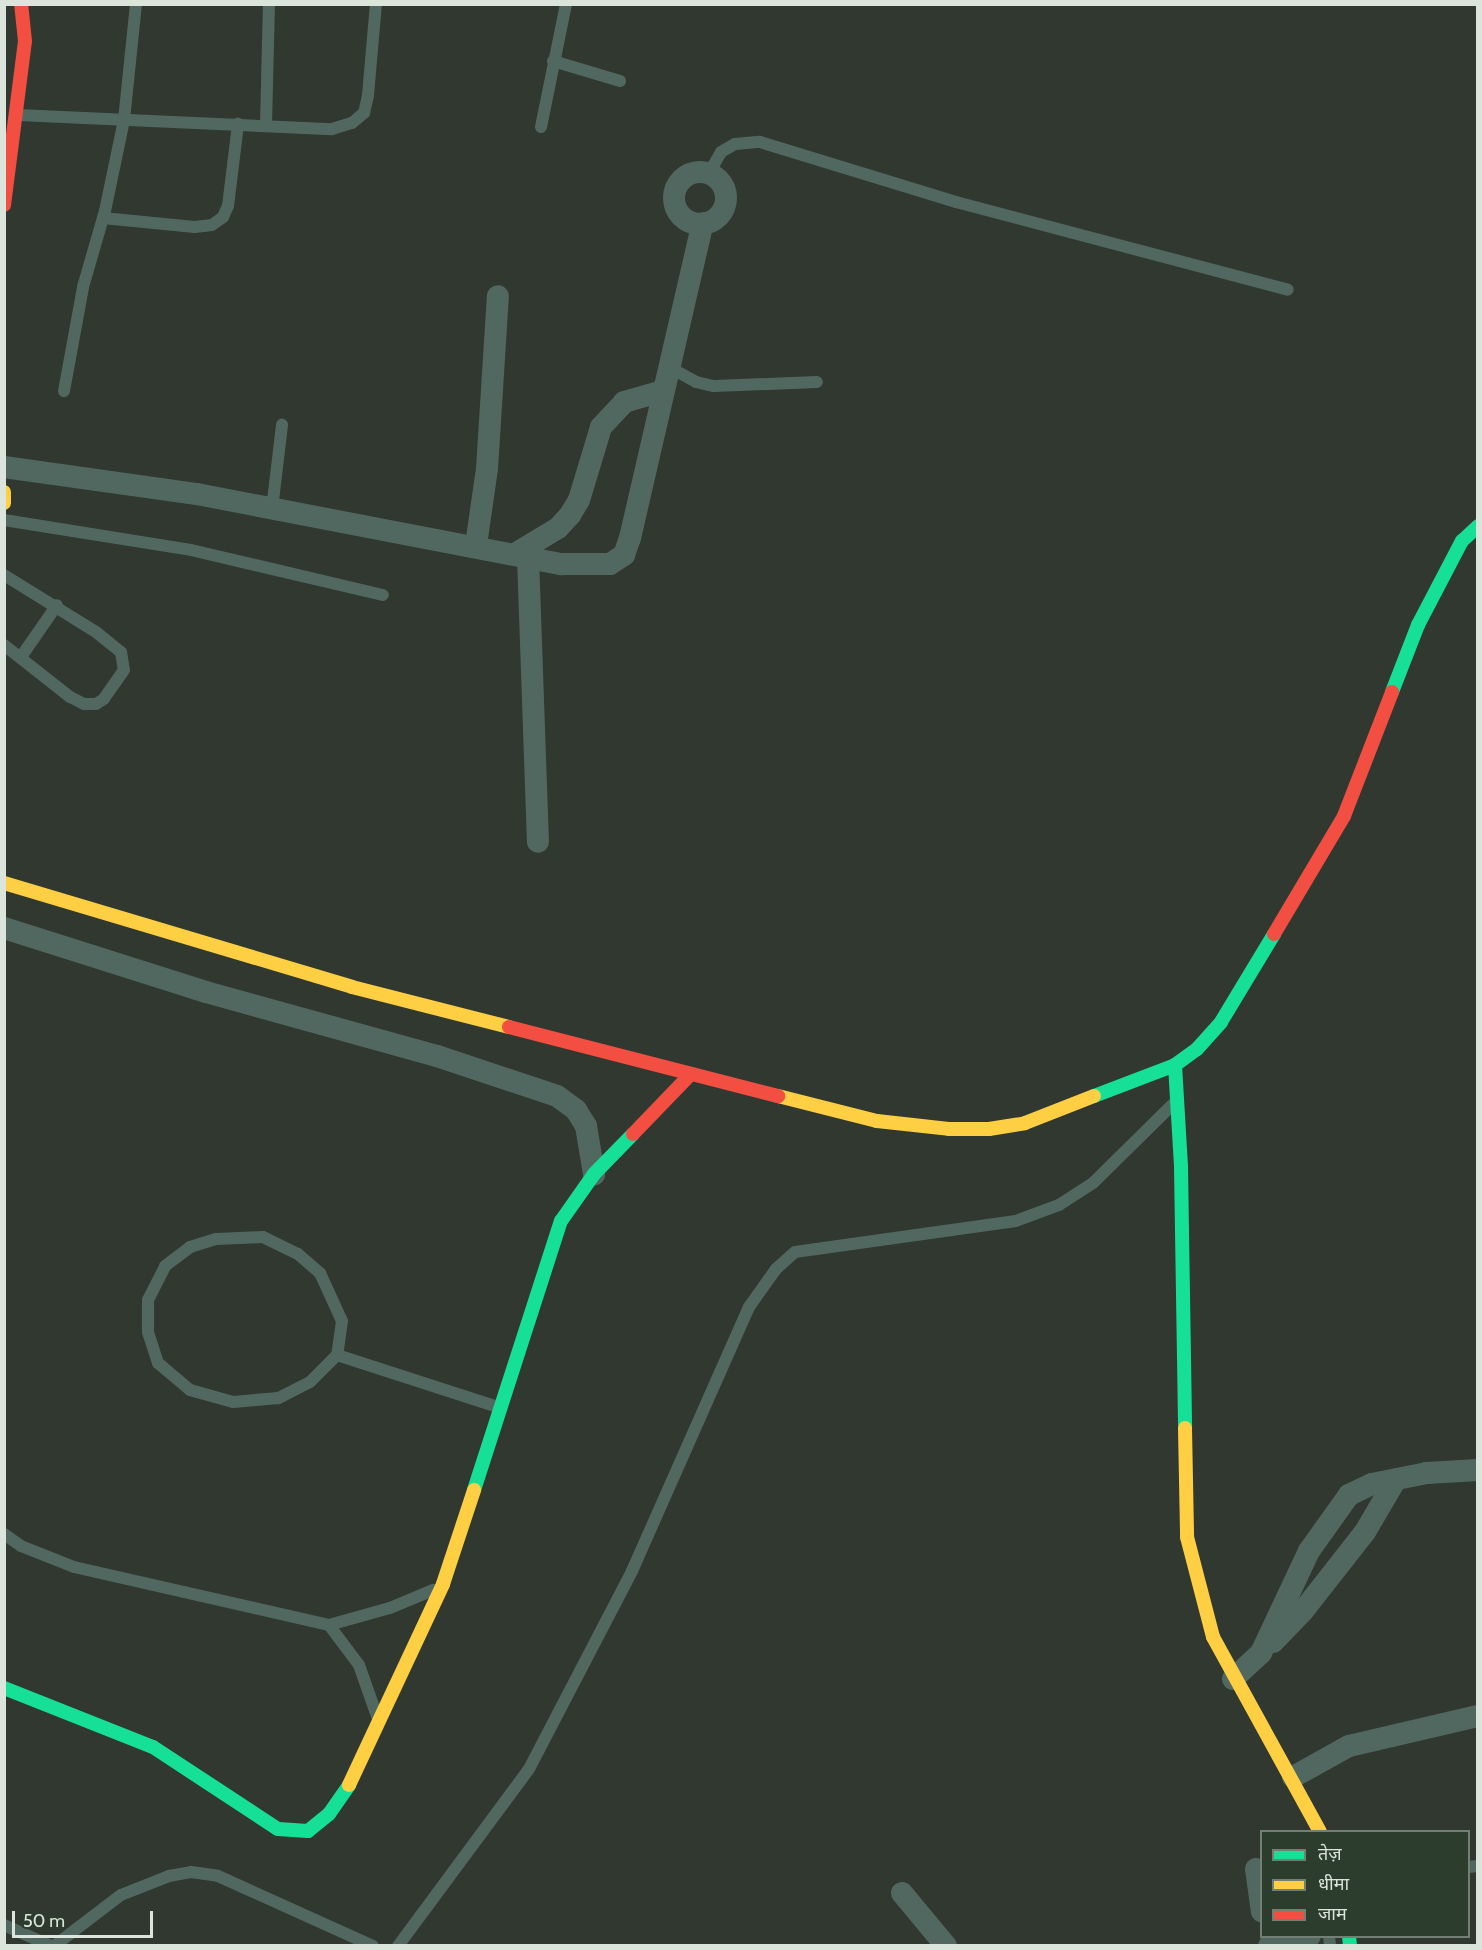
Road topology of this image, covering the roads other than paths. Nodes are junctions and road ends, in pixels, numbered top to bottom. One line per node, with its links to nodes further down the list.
1 (21, 4): 8 (street)
2 (136, 4): 9 (lane)
3 (269, 4): 11 (lane)
4 (376, 4): 11 (lane)
5 (566, 4): 6 (lane)
6 (553, 62): 7 (lane); 12 (lane)
7 (620, 81)
8 (11, 115): 9 (lane); 14 (street)
9 (124, 120): 10 (lane); 15 (lane)
10 (238, 124): 11 (lane); 15 (lane)
11 (266, 125)
12 (541, 127)
13 (709, 173): 16 (street); 16 (street); 17 (lane)
14 (4, 205)
15 (103, 218): 21 (lane)
16 (703, 224): 19 (street)
17 (1288, 290)
18 (498, 296): 30 (street)
19 (669, 367): 20 (lane); 22 (street)
20 (817, 382)
21 (64, 391)
22 (662, 391): 31 (street); 31 (street)
23 (282, 425): 27 (lane)
24 (4, 467): 27 (street)
25 (4, 492): 26 (street)
26 (4, 503)
27 (272, 509): 30 (street)
28 (4, 520): 33 (lane)
29 (1478, 526): 40 (street)
30 (476, 545): 31 (street)
31 (521, 555): 37 (street)
32 (4, 575): 34 (lane)
33 (383, 595)
34 (57, 605): 36 (lane); 36 (lane)
35 (4, 645): 36 (lane)
36 (21, 657)
37 (538, 842)
38 (4, 883): 41 (street)
39 (4, 928): 43 (street)
40 (1175, 1065): 41 (street); 42 (street)
41 (689, 1076): 43 (street)
42 (1177, 1099): 52 (street); 65 (lane)
43 (594, 1174): 45 (street)
44 (337, 1355): 44 (lane); 45 (lane)
45 (499, 1408): 49 (street)
46 (1478, 1470): 47 (street)
47 (1396, 1479): 51 (street); 51 (street)
48 (4, 1534): 50 (lane)
49 (443, 1584): 50 (lane); 55 (street)
50 (329, 1625): 55 (lane)
51 (1261, 1653): 52 (street)
52 (1233, 1679): 56 (street)
53 (4, 1688): 55 (street)
54 (1478, 1716): 56 (street)
55 (379, 1724)
56 (1293, 1777): 57 (street)
57 (1319, 1830)
58 (1256, 1869): 60 (street)
59 (902, 1893): 66 (street)
60 (1260, 1898)
61 (4, 1925): 63 (lane)
62 (1302, 1938): 67 (street)
63 (52, 1946): 64 (lane)
64 (373, 1946)
65 (398, 1946)
66 (946, 1946)
67 (1268, 1946)

